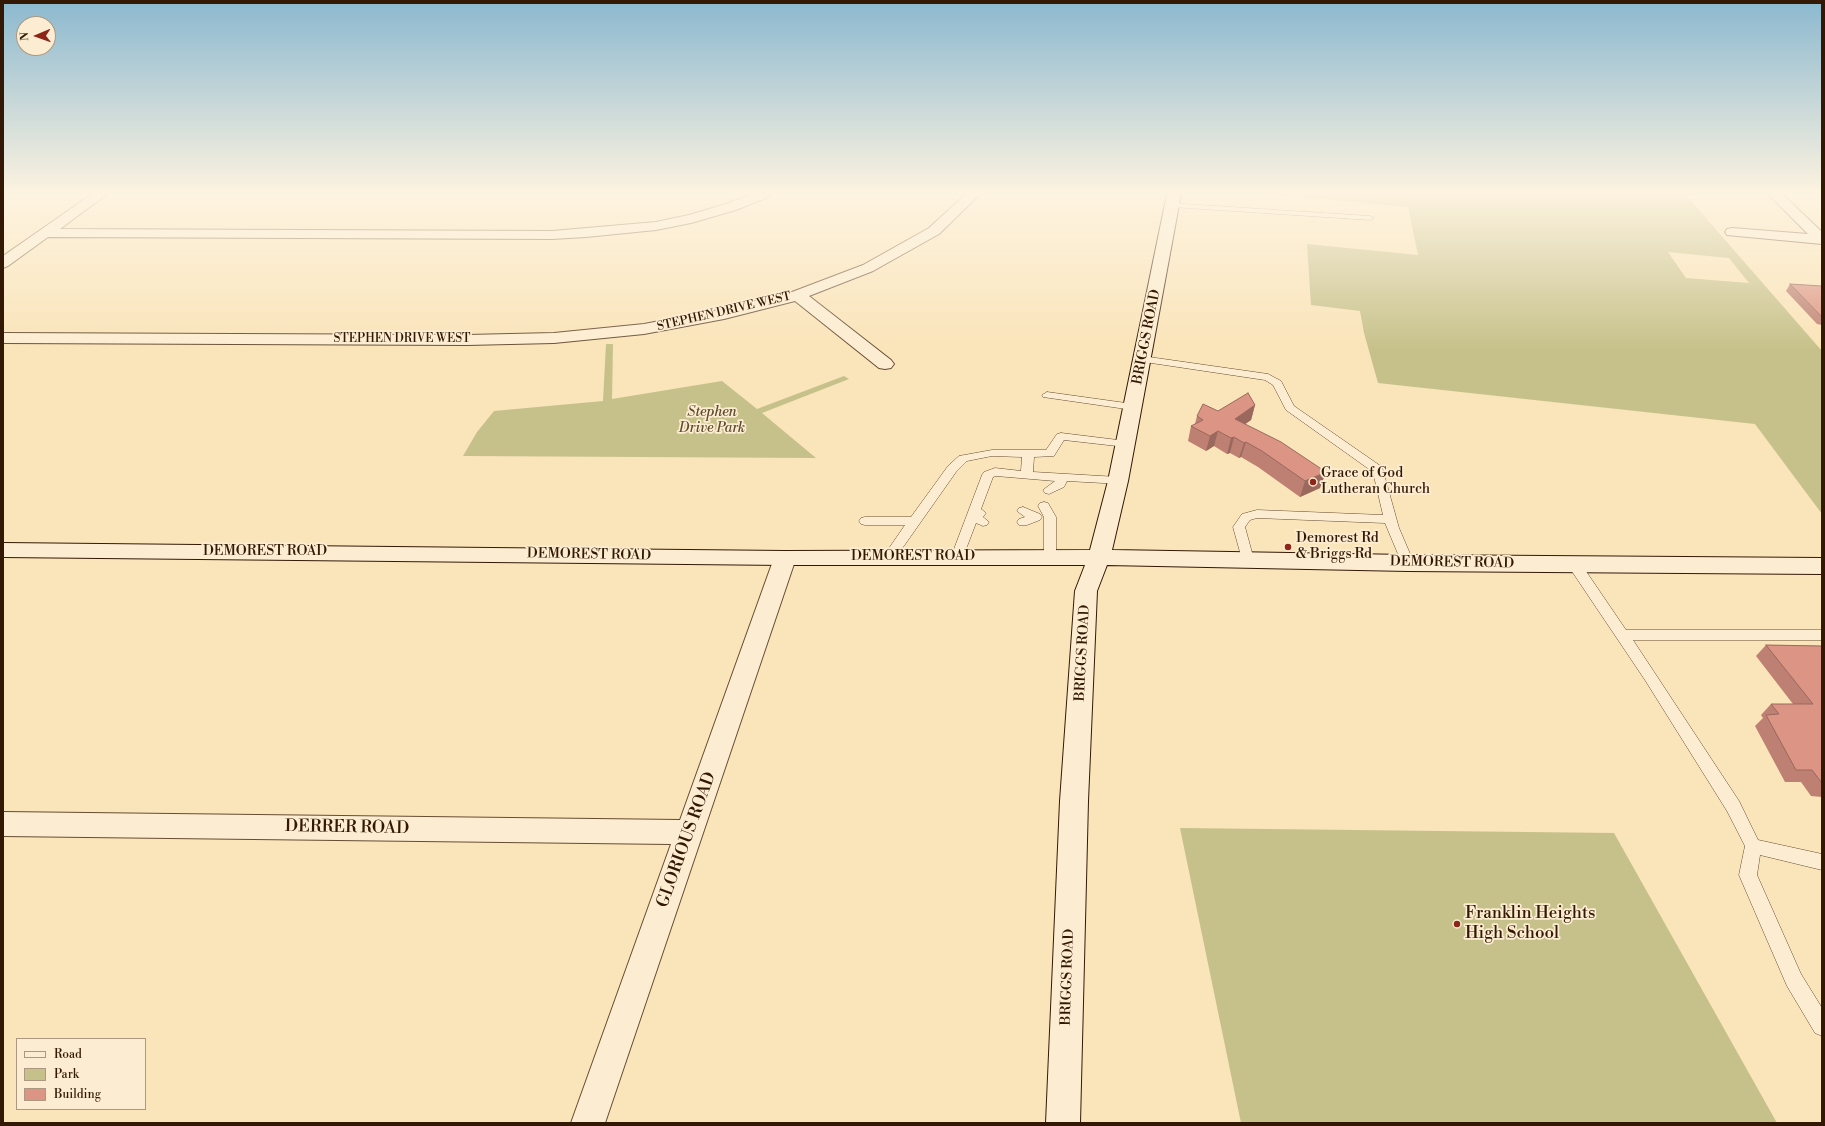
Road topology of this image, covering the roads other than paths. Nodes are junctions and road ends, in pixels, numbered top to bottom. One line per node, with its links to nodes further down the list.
1 (26, 247): 4 (street)
2 (906, 247): 5 (street, STEPHEN DRIVE WEST)
3 (1164, 247): 7 (street, BRIGGS ROAD)
4 (3, 263)
5 (798, 295): 6 (street, STEPHEN DRIVE WEST); 8 (street)
6 (3, 338)
7 (1142, 359): 10 (street, BRIGGS ROAD); 16 (lane)
8 (885, 364)
9 (1047, 395): 10 (lane)
10 (1133, 407): 11 (street, BRIGGS ROAD)
11 (1126, 444): 12 (lane); 14 (street, BRIGGS ROAD)
12 (1028, 454): 13 (lane); 18 (lane)
13 (1027, 475): 14 (lane); 21 (lane)
14 (1118, 482): 24 (street, BRIGGS ROAD)
15 (1023, 517): 22 (lane)
16 (1391, 519): 25 (lane); 26 (lane)
17 (865, 521): 18 (lane)
18 (914, 521): 20 (lane)
19 (3, 550): 23 (street, DEMOREST ROAD)
20 (889, 557): 21 (street, DEMOREST ROAD); 23 (street, DEMOREST ROAD)
21 (957, 557): 22 (street, DEMOREST ROAD)
22 (1050, 557): 24 (street, DEMOREST ROAD)
23 (785, 558): 32 (street, GLORIOUS ROAD)
24 (1099, 558): 25 (street, DEMOREST ROAD); 37 (street, BRIGGS ROAD)
25 (1248, 560): 26 (street, DEMOREST ROAD)
26 (1408, 563): 27 (street, DEMOREST ROAD)
27 (1574, 564): 28 (street, DEMOREST ROAD); 29 (lane)
28 (1822, 566)
29 (1622, 635): 30 (lane); 33 (lane)
30 (1822, 635)
31 (3, 824): 32 (street, DERRER ROAD)
32 (690, 832): 36 (street, GLORIOUS ROAD)
33 (1753, 846): 34 (lane); 35 (lane)
34 (1822, 862)
35 (1822, 1026)
36 (588, 1123)
37 (1063, 1123)

